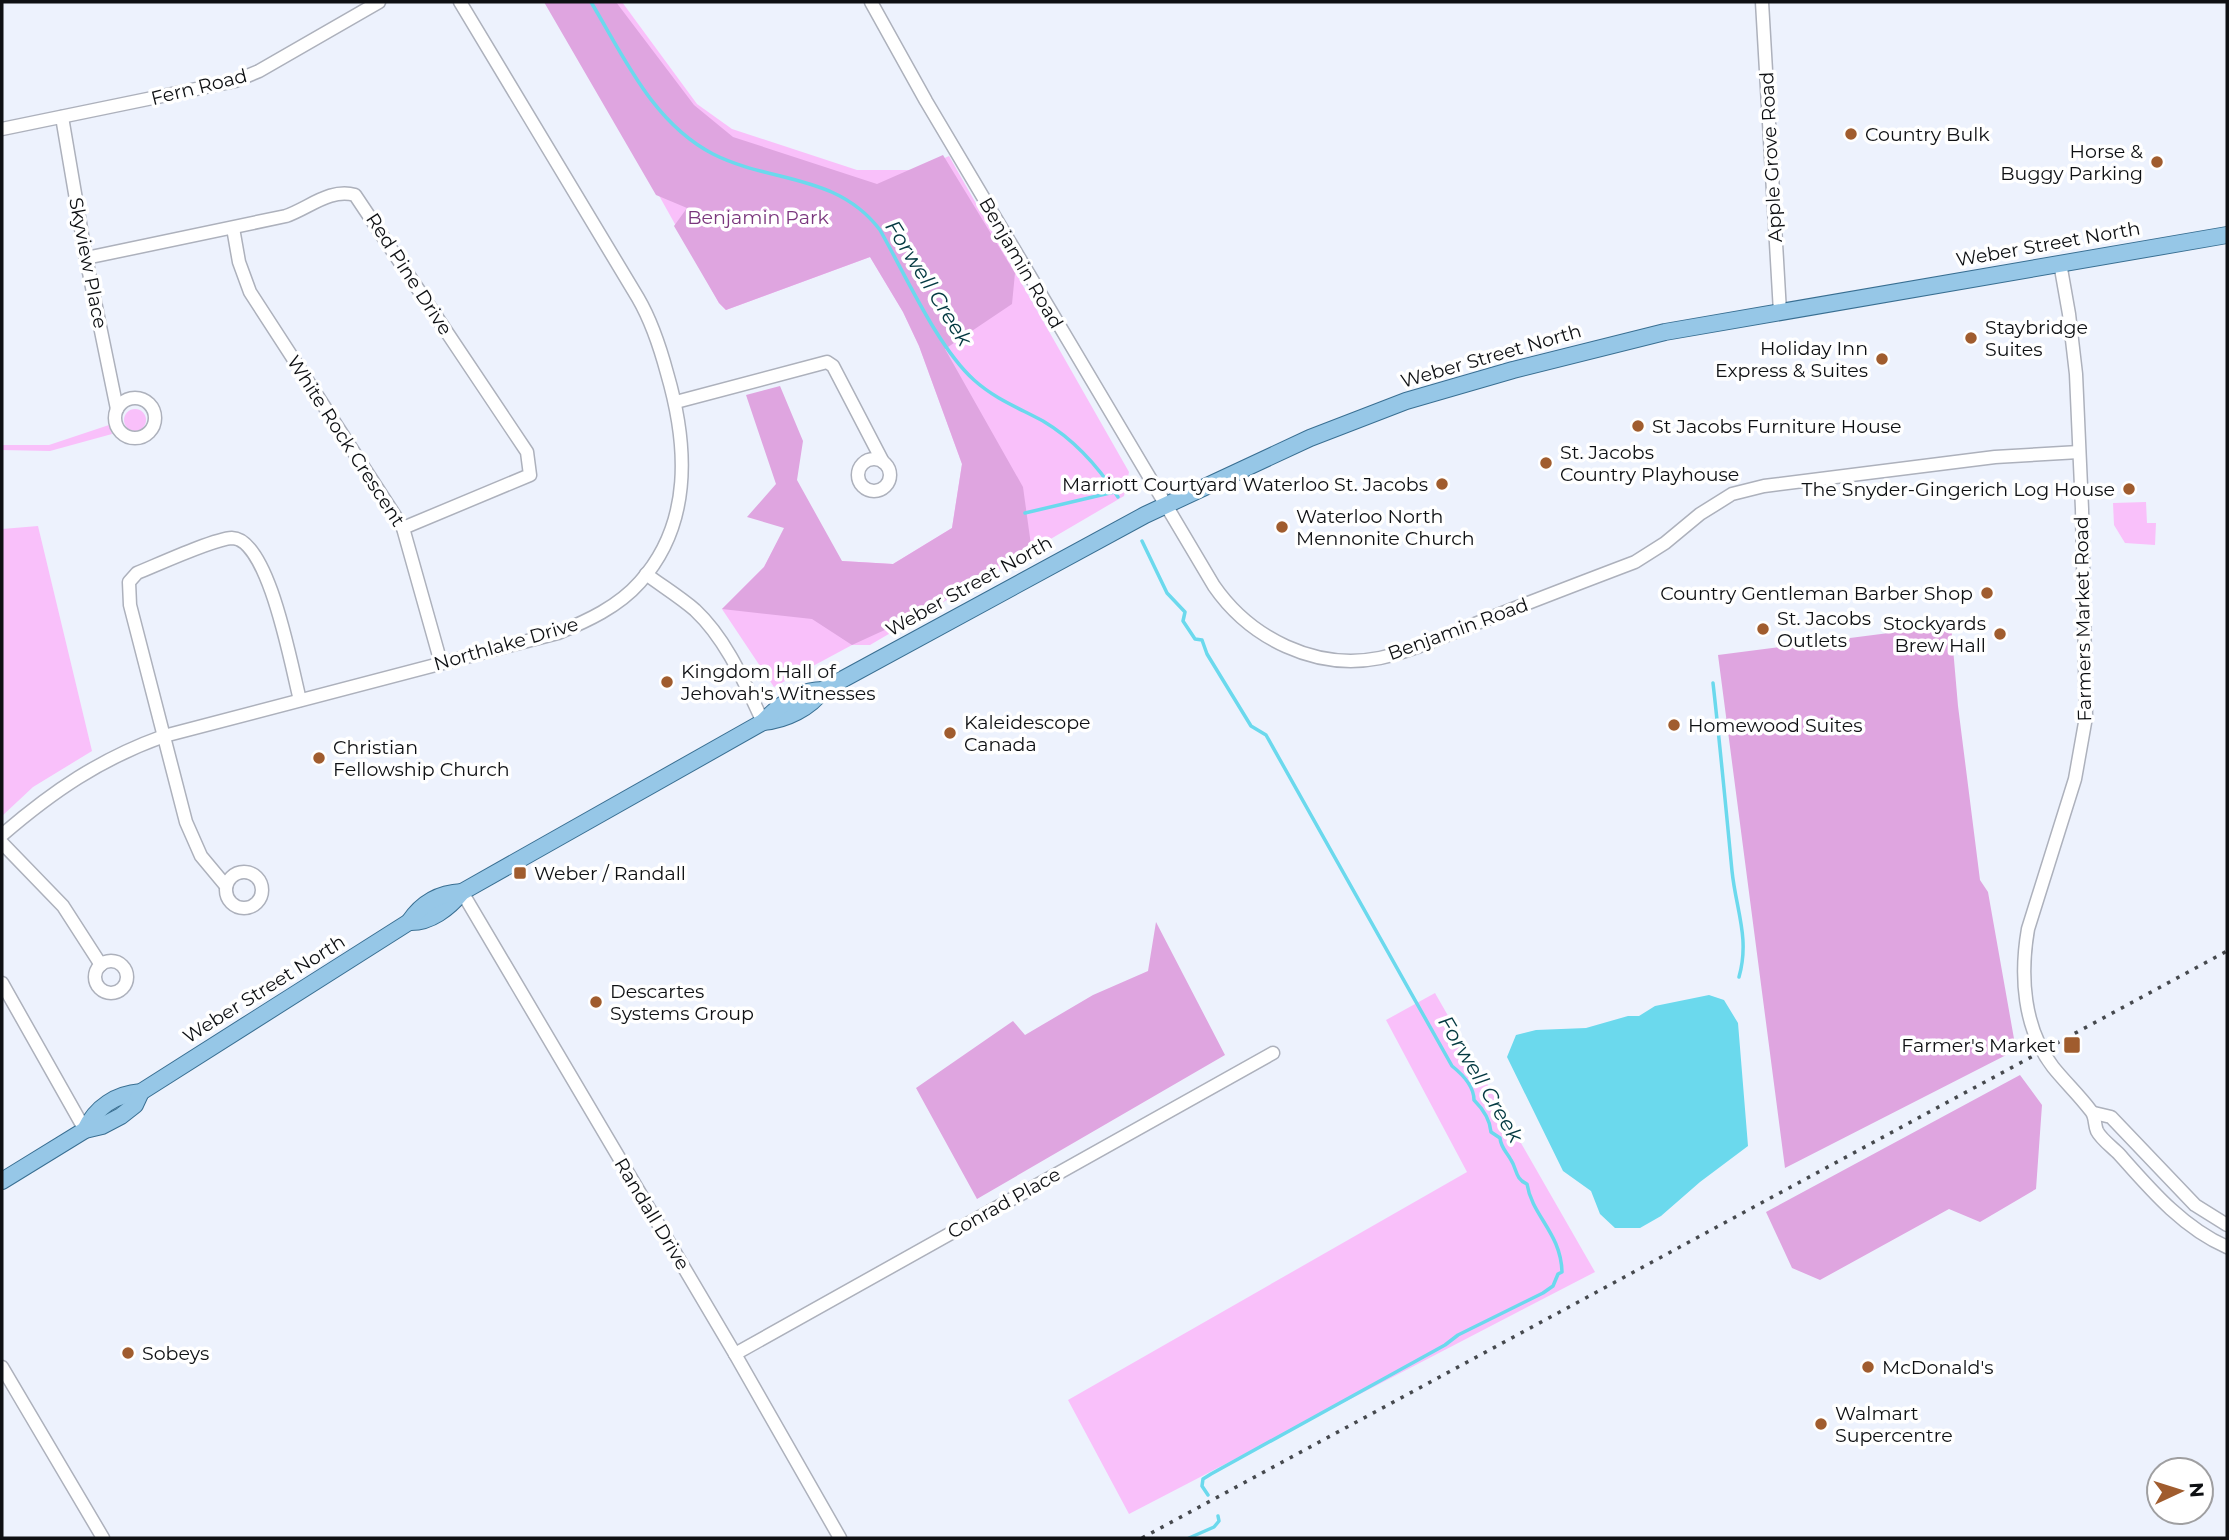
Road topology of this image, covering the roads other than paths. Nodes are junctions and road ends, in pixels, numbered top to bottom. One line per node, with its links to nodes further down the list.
1 (379, 2): 5 (street, Fern Road)
2 (460, 2): 12 (street, Northlake Drive)
3 (871, 2): 16 (street, Benjamin Road)
4 (1762, 2): 11 (street, Apple Grove Road)
5 (62, 117): 6 (street, Fern Road); 9 (street, Skyview Place)
6 (2, 129)
7 (233, 228): 9 (street, Red Pine Drive); 17 (street, White Rock Crescent); 17 (street, Red Pine Drive)
8 (2227, 236): 10 (main road, Weber Street North)
9 (86, 258): 13 (street, Skyview Place)
10 (2060, 263): 11 (main road, Weber Street North); 14 (street, Farmers Market Road)
11 (1780, 312): 16 (main road, Weber Street North)
12 (676, 402): 15 (street); 18 (street, Northlake Drive)
13 (117, 409)
14 (2079, 452): 16 (street, Benjamin Road); 30 (street, Farmers Market Road)
15 (883, 462)
16 (1164, 505): 21 (main road, Weber Street North)
17 (403, 528): 19 (street, White Rock Crescent)
18 (646, 574): 19 (street, Northlake Drive); 21 (street)
19 (441, 663): 20 (street, Northlake Drive)
20 (300, 700): 22 (street, Northlake Drive); 22 (street)
21 (763, 722): 26 (main road, Weber Street North)
22 (164, 736): 23 (street, Northlake Drive); 25 (street)
23 (2, 835)
24 (2, 843): 27 (street)
25 (226, 886)
26 (462, 892): 31 (main road, Weber Street North); 35 (street, Randall Drive)
27 (101, 965)
28 (2, 983): 31 (street)
29 (1273, 1053): 35 (street, Conrad Place)
30 (2094, 1113): 33 (street, Farmers Market Road); 34 (street, Farmers Market Road)
31 (85, 1130): 32 (main road, Weber Street North)
32 (2, 1181)
33 (2227, 1226)
34 (2227, 1247)
35 (735, 1354): 38 (street, Randall Drive)
36 (2, 1367): 37 (street)
37 (103, 1538)
38 (840, 1538)

